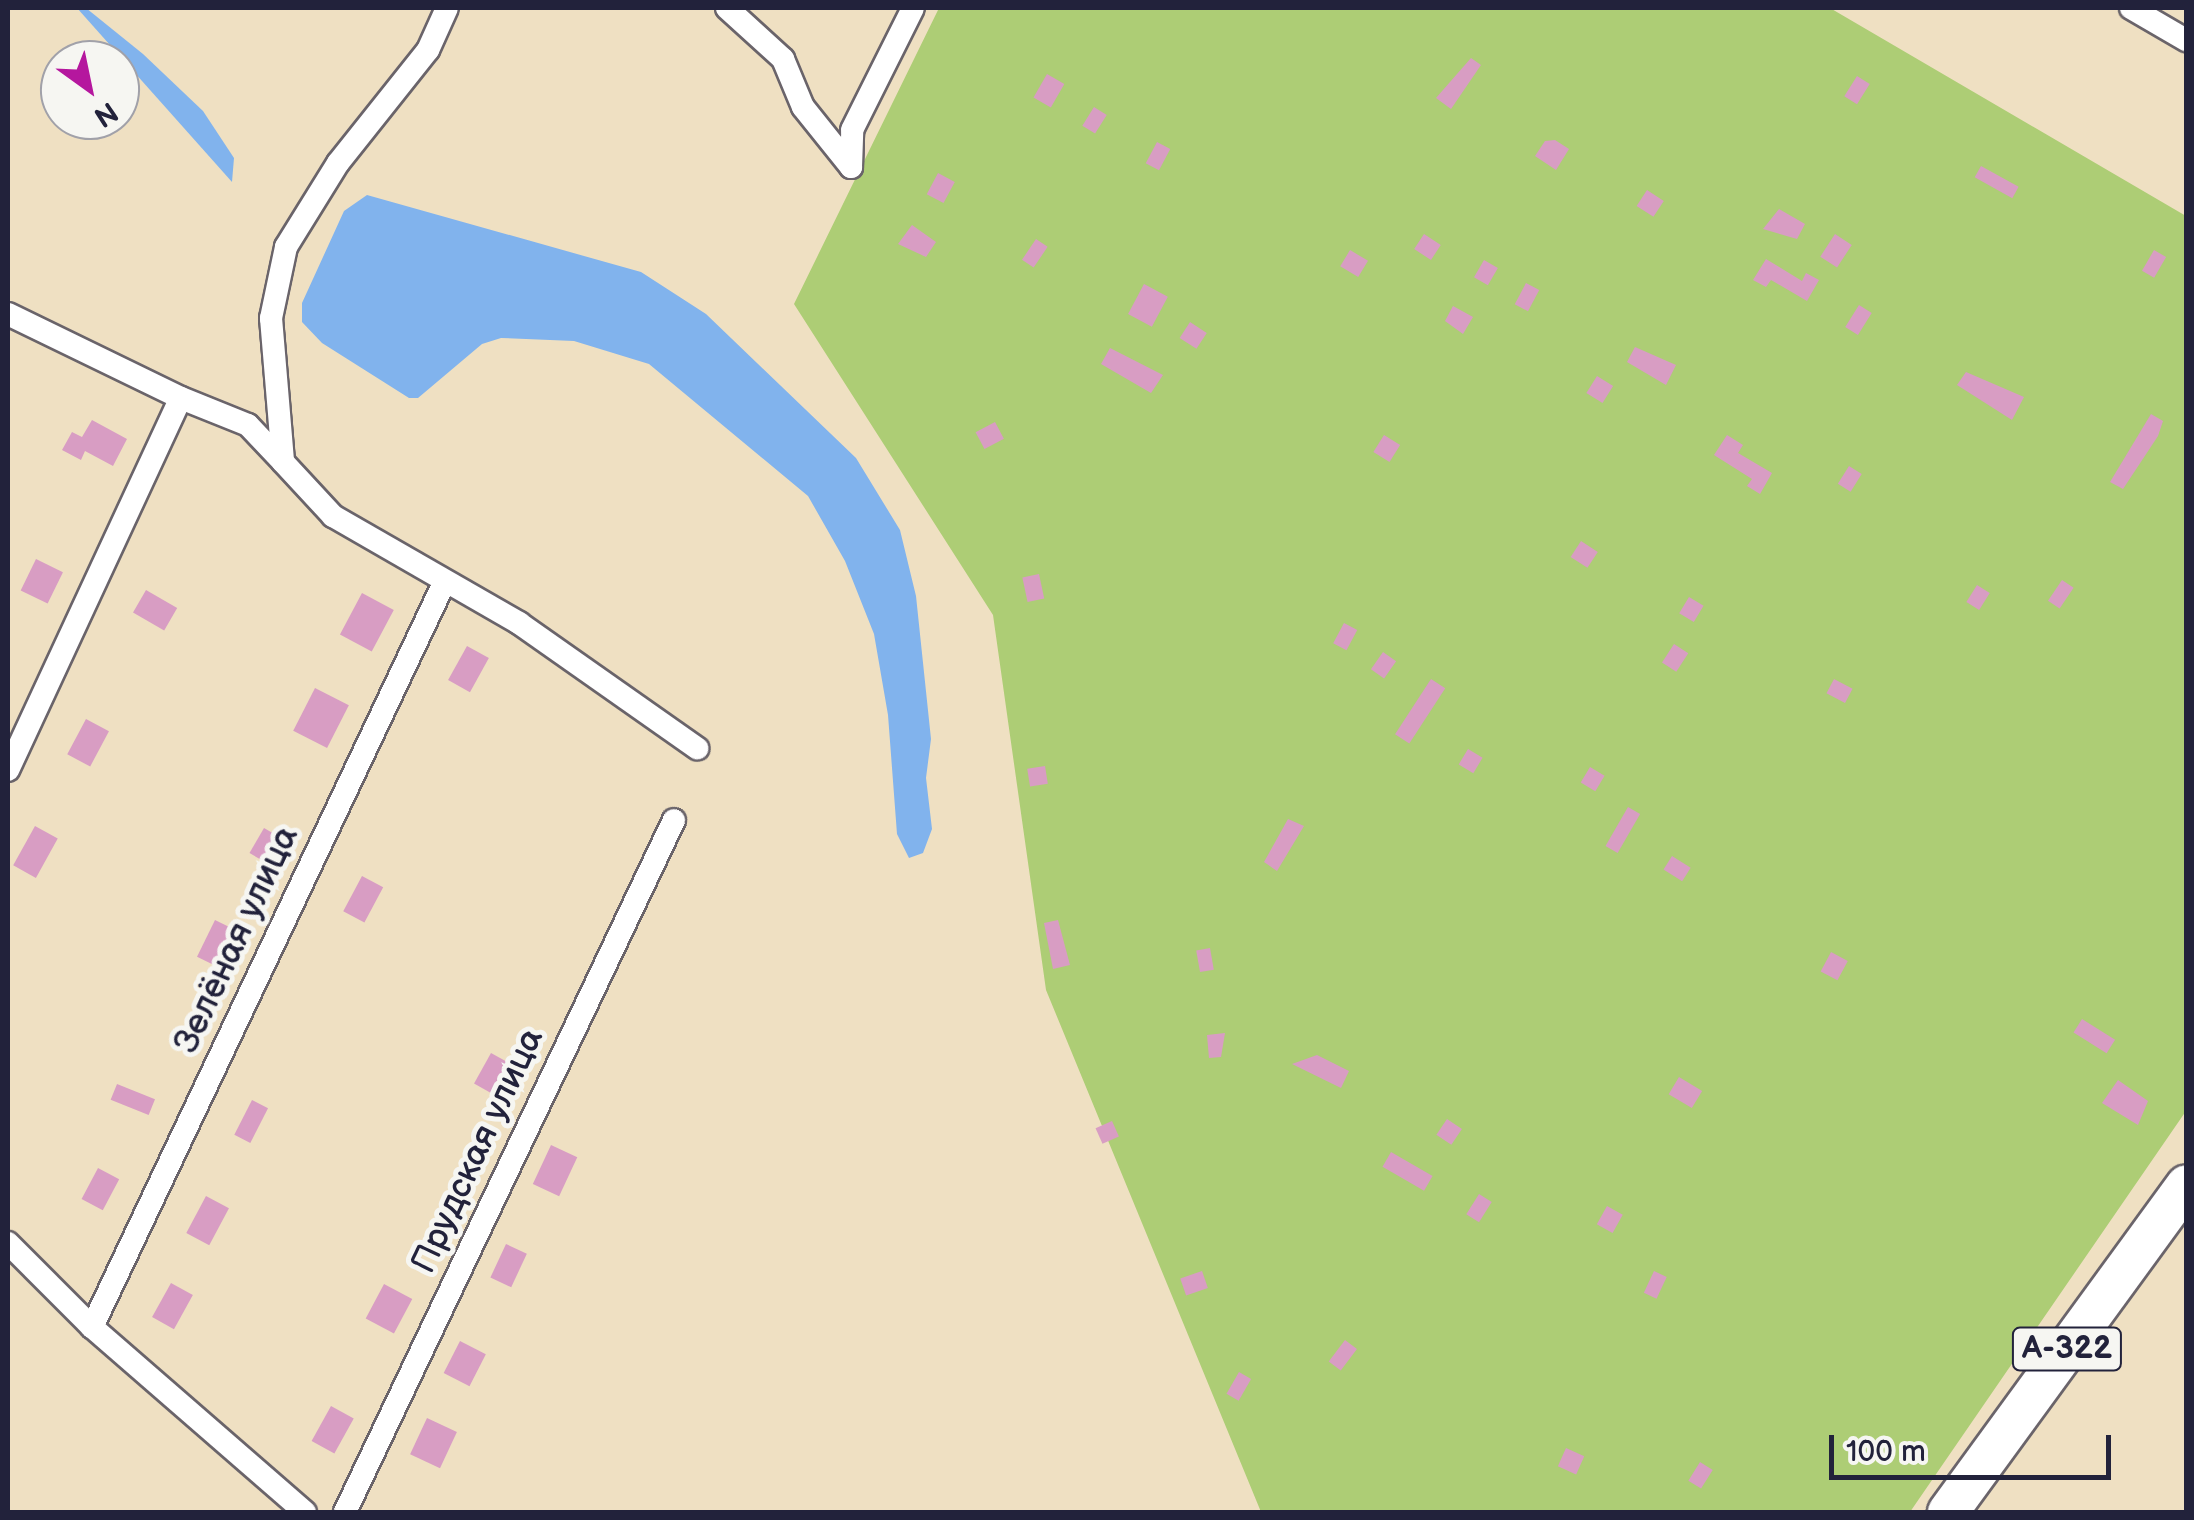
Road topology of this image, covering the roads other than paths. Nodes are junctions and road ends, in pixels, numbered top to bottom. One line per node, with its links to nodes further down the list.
1 (447, 8): 8 (street)
2 (727, 8): 3 (street)
3 (913, 8)
4 (2131, 8): 5 (street)
5 (2186, 40)
6 (8, 314): 7 (street)
7 (181, 398): 8 (street); 11 (street)
8 (283, 462): 9 (street)
9 (444, 584): 10 (street); 15 (street, Зелёная улица)
10 (698, 748)
11 (8, 770)
12 (674, 820): 17 (street, Прудская улица)
13 (2186, 1186): 18 (highway, А-322)
14 (8, 1243): 15 (street)
15 (92, 1326): 16 (street)
16 (305, 1512)
17 (345, 1512)
18 (1948, 1512)

